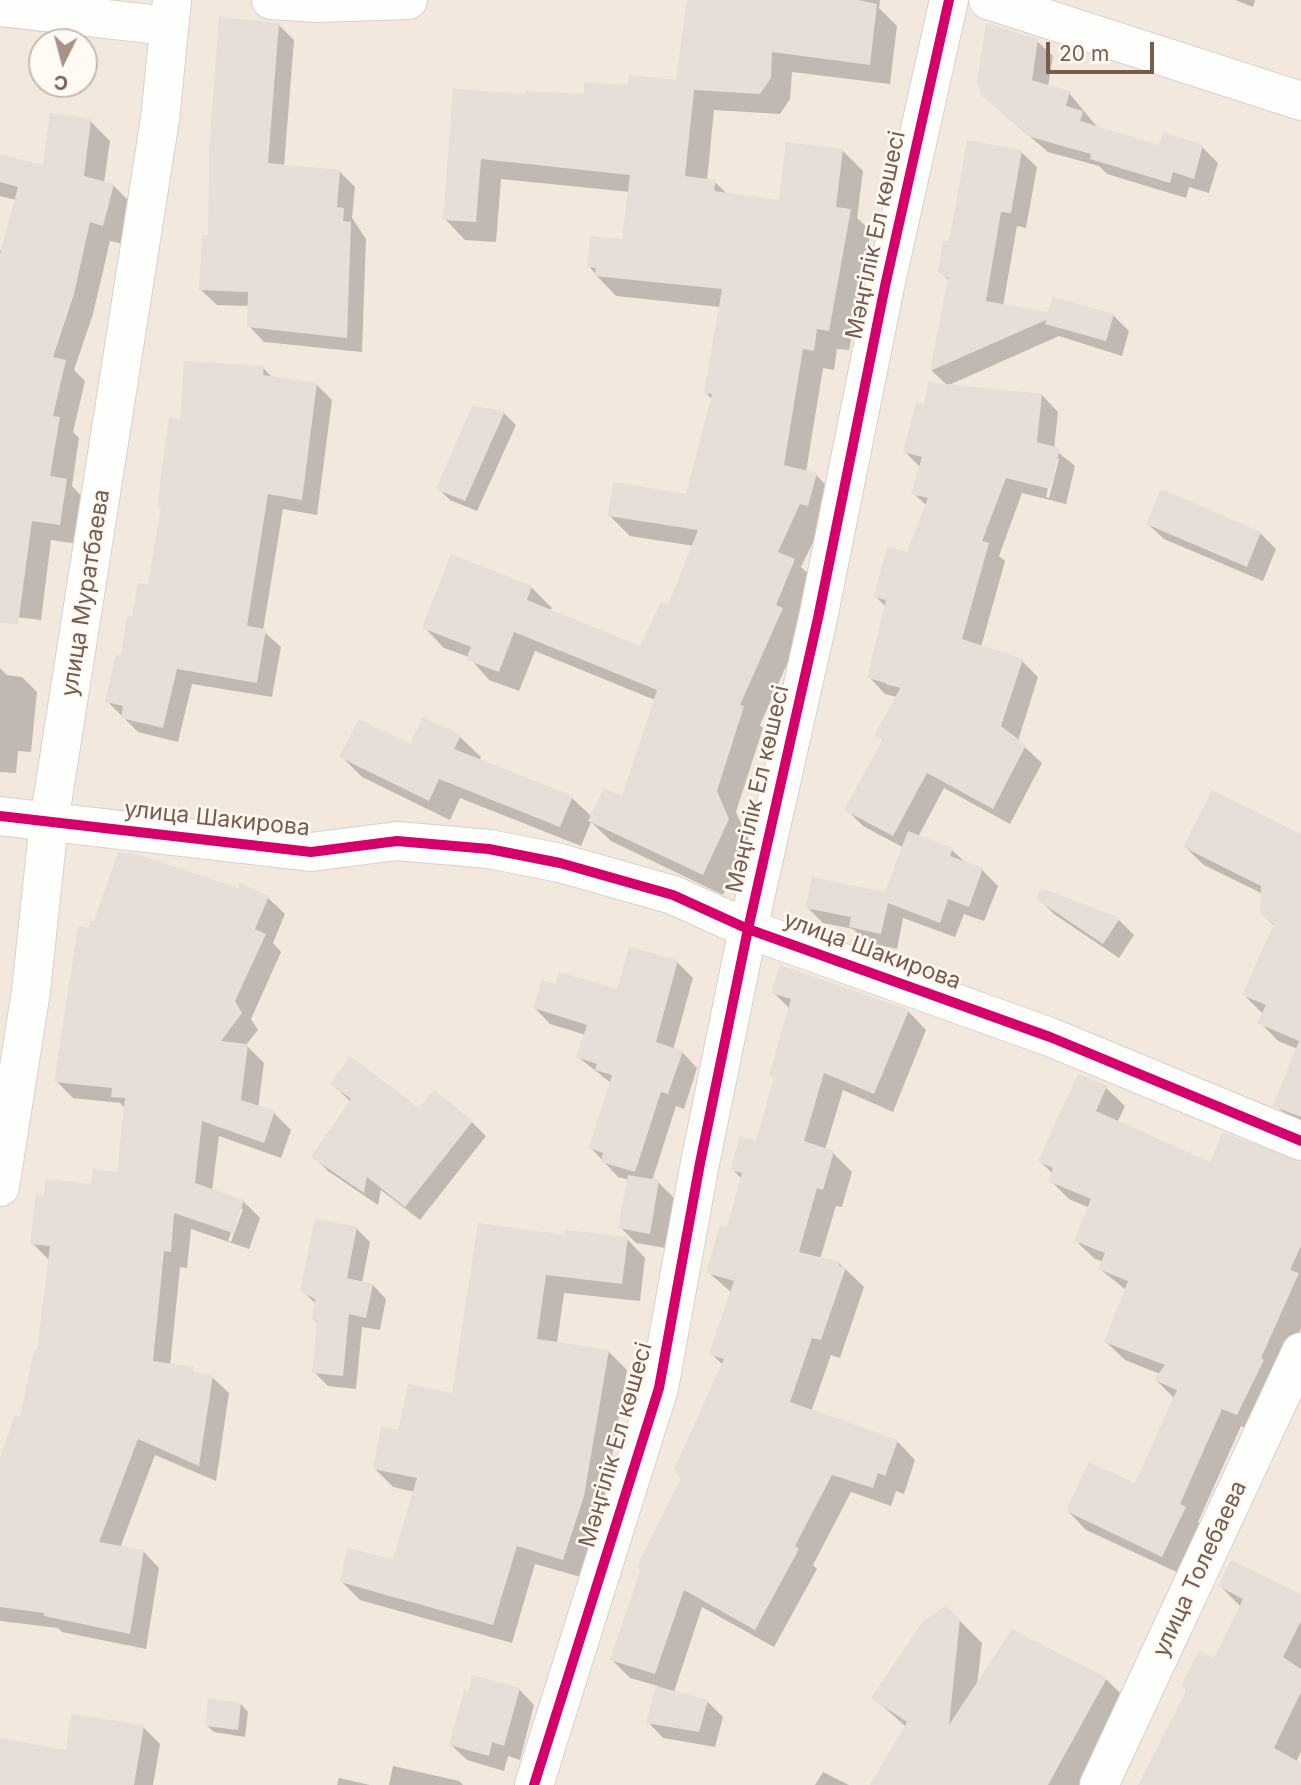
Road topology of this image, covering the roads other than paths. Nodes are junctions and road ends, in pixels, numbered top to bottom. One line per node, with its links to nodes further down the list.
1 (271, 0): 2 (street)
2 (408, 0)
3 (949, 0): 10 (street, Мәңгілік Ел көшесі)
4 (988, 0): 7 (street)
5 (0, 7): 6 (street)
6 (170, 13): 9 (street, улица Муратбаева)
7 (1301, 101)
8 (0, 816): 9 (street, улица Шакирова)
9 (49, 822): 10 (street, улица Шакирова); 11 (street, улица Муратбаева)
10 (748, 929): 12 (street, улица Шакирова); 15 (street, Мәңгілік Ел көшесі)
11 (16, 990): 13 (street, улица Муратбаева)
12 (1301, 1141)
13 (0, 1187)
14 (1301, 1352): 16 (street, улица Толебаева)
15 (534, 1785)
16 (1099, 1785)

